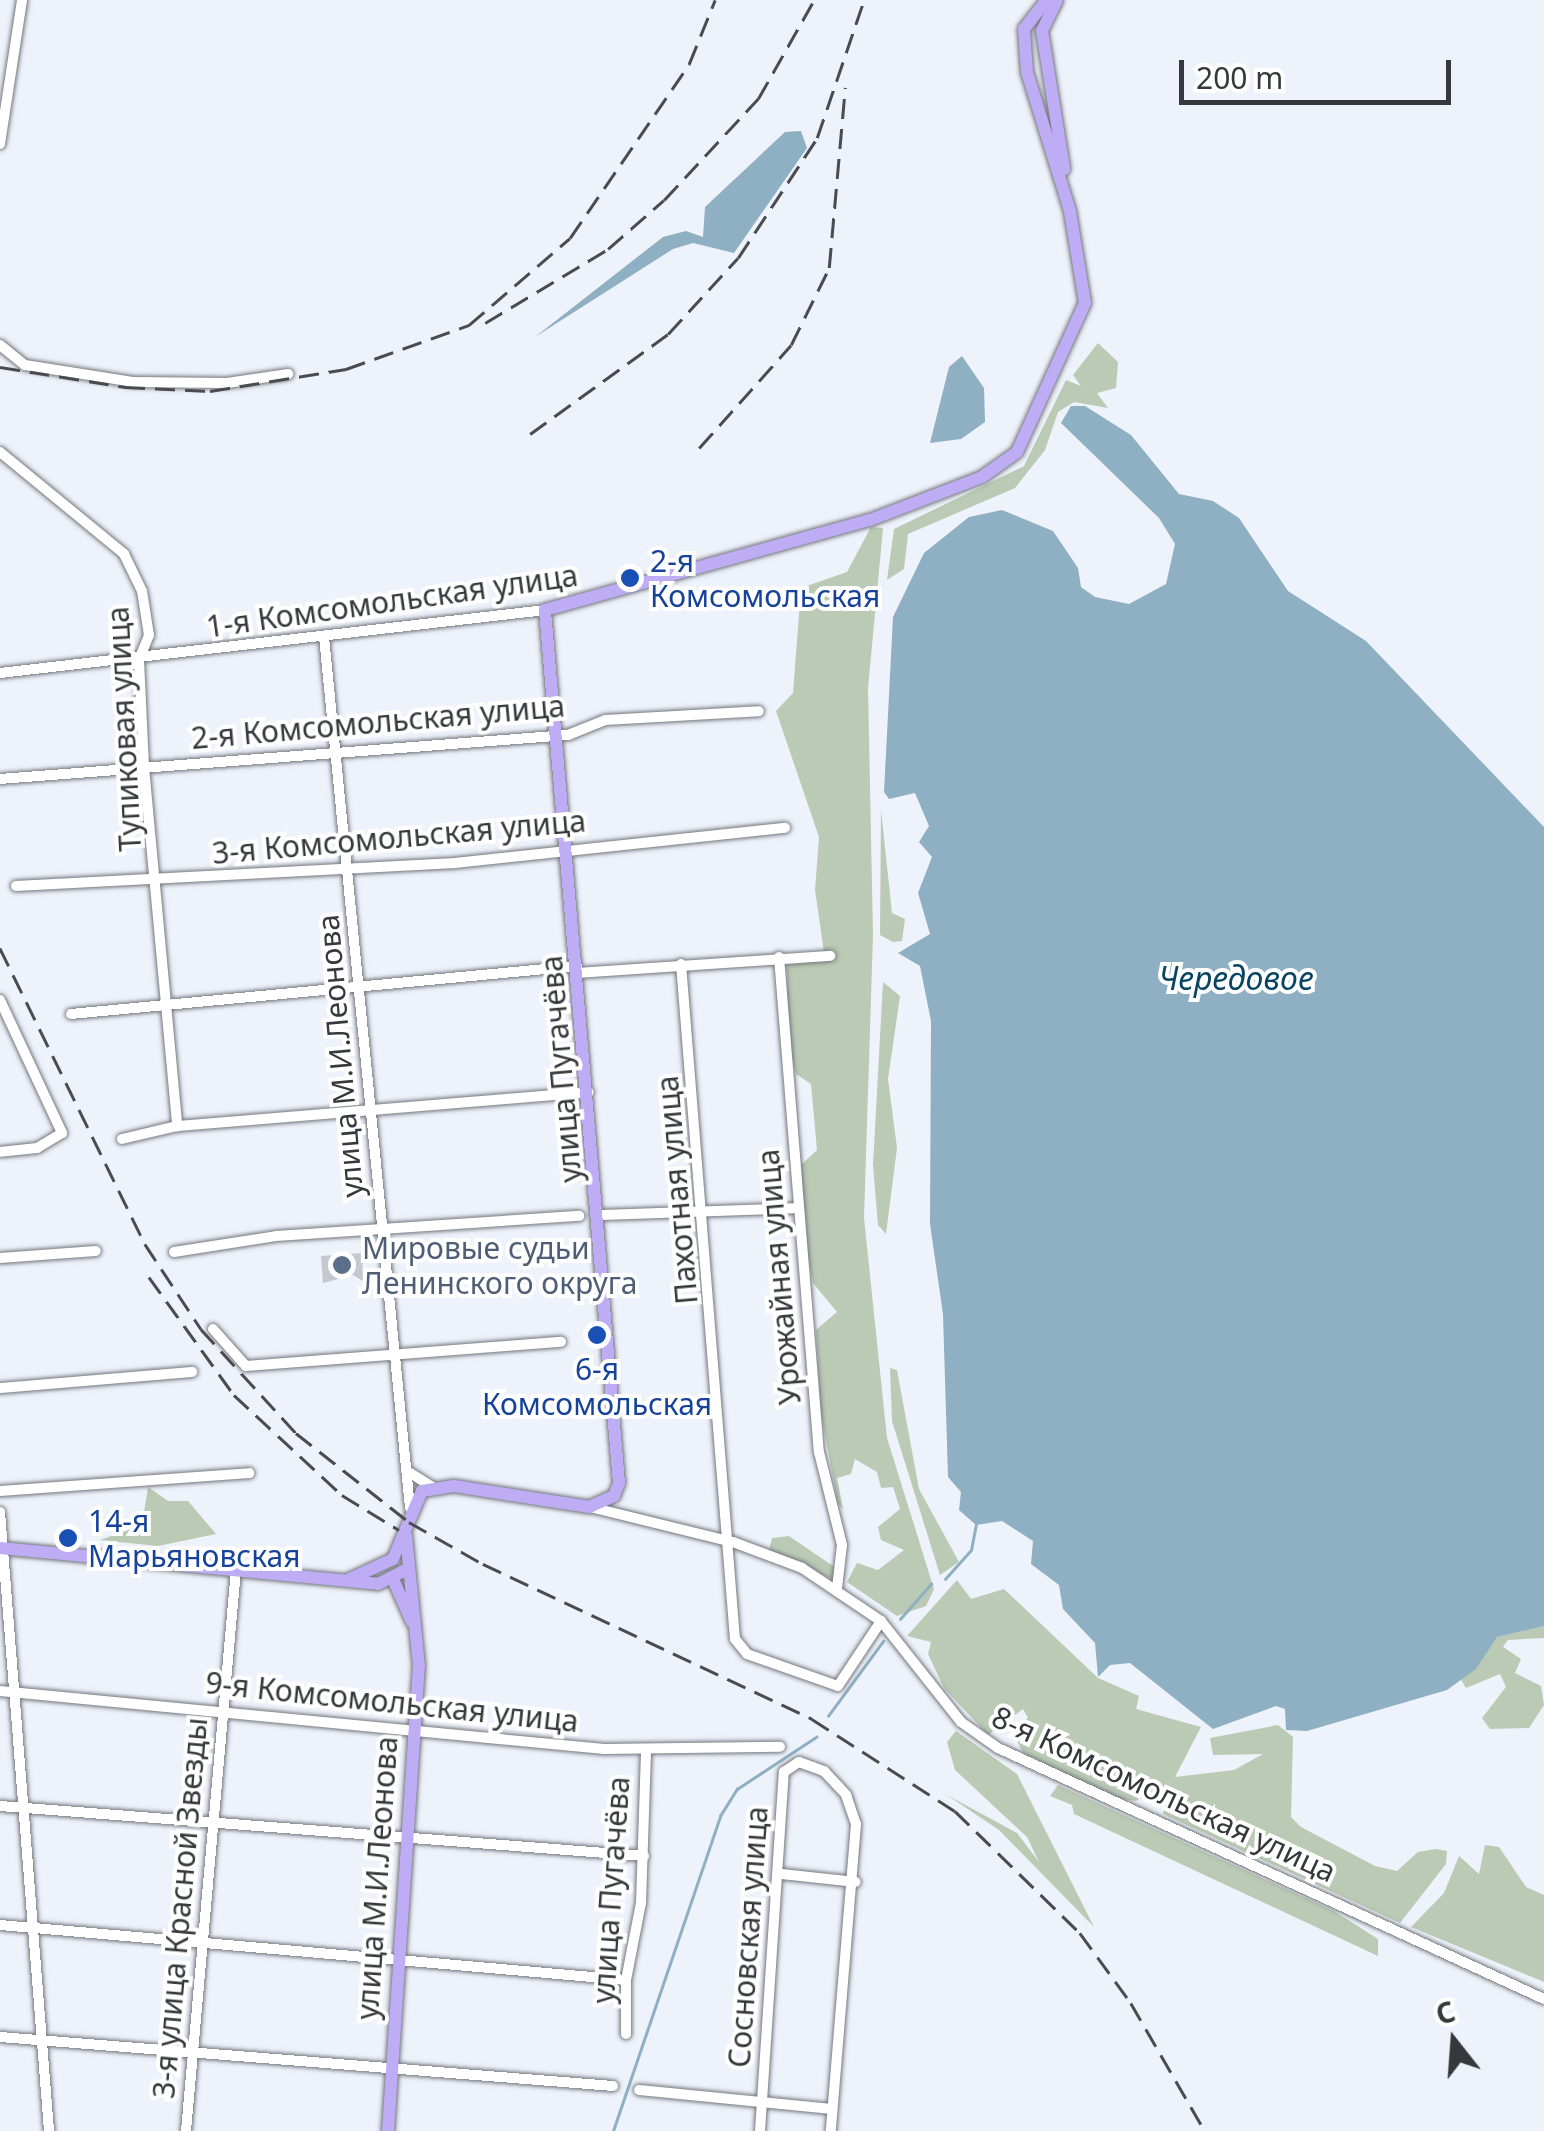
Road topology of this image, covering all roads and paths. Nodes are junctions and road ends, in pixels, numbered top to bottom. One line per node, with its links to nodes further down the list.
1 (22, 0): 4 (street)
2 (1047, 0): 6 (main road)
3 (1057, 0): 6 (main road)
4 (1, 134): 5 (street)
5 (0, 144)
6 (1070, 211): 10 (main road, 1-я Комсомольская улица)
7 (0, 345): 8 (street)
8 (288, 374)
9 (0, 452): 12 (street, Тупиковая улица)
10 (545, 610): 11 (street, 1-я Комсомольская улица); 15 (main road, улица Пугачёва)
11 (324, 638): 12 (street, 1-я Комсомольская улица); 16 (street, улица М.И.Леонова)
12 (139, 660): 13 (street, 1-я Комсомольская улица); 17 (street, Тупиковая улица)
13 (0, 673)
14 (759, 710): 15 (street, 2-я Комсомольская улица)
15 (556, 736): 16 (street, 2-я Комсомольская улица); 20 (main road, улица Пугачёва)
16 (338, 749): 17 (street, 2-я Комсомольская улица); 21 (street, улица М.И.Леонова)
17 (144, 767): 18 (street, 2-я Комсомольская улица); 22 (street, Тупиковая улица)
18 (0, 779)
19 (785, 828): 20 (street, 3-я Комсомольская улица)
20 (566, 847): 21 (street, 3-я Комсомольская улица); 27 (main road, улица Пугачёва)
21 (348, 870): 22 (street, 3-я Комсомольская улица); 28 (street, улица М.И.Леонова)
22 (157, 882): 23 (street, 3-я Комсомольская улица); 30 (street, Тупиковая улица)
23 (16, 886)
24 (830, 956): 25 (street)
25 (778, 958): 26 (street); 37 (street, Урожайная улица)
26 (682, 964): 27 (street); 38 (street, Пахотная улица)
27 (578, 969): 28 (street); 32 (main road, улица Пугачёва)
28 (359, 988): 30 (street); 33 (street, улица М.И.Леонова)
29 (0, 1000): 36 (street)
30 (169, 1008): 31 (street); 34 (street, Тупиковая улица)
31 (71, 1014)
32 (588, 1092): 33 (street); 40 (main road, улица Пугачёва)
33 (370, 1111): 34 (street); 41 (street, улица М.И.Леонова)
34 (178, 1126): 35 (street)
35 (122, 1139)
36 (0, 1152)
37 (796, 1208): 38 (street); 67 (street, Урожайная улица)
38 (704, 1212): 40 (street); 59 (street, Пахотная улица)
39 (579, 1216): 41 (street)
40 (600, 1216): 54 (main road, улица Пугачёва)
41 (380, 1229): 43 (street); 47 (street, улица М.И.Леонова)
42 (96, 1251): 44 (street)
43 (174, 1252)
44 (0, 1258)
45 (213, 1329): 47 (street)
46 (561, 1342): 47 (street)
47 (392, 1352): 50 (street, улица М.И.Леонова)
48 (192, 1372): 49 (street)
49 (0, 1388)
50 (407, 1471): 52 (street); 58 (street, улица М.И.Леонова)
51 (249, 1473): 53 (street)
52 (434, 1488): 55 (main road, 8-я Комсомольская улица); 58 (main road)
53 (0, 1491)
54 (614, 1496): 55 (main road); 57 (street)
55 (589, 1507): 57 (street, 8-я Комсомольская улица)
56 (0, 1512): 60 (street)
57 (628, 1516): 59 (street, 8-я Комсомольская улица)
58 (408, 1521): 61 (main road); 62 (main road)
59 (732, 1542): 67 (street, 8-я Комсомольская улица); 69 (street, Пахотная улица)
60 (3, 1548): 63 (main road); 71 (street)
61 (393, 1560): 64 (main road); 66 (main road)
62 (408, 1569): 66 (main road); 68 (main road)
63 (236, 1570): 64 (main road); 72 (street, 3-я улица Красной Звезды)
64 (350, 1580): 65 (main road); 66 (main road)
65 (367, 1582): 66 (main road); 68 (main road)
66 (392, 1582): 68 (main road)
67 (837, 1588): 69 (street, 8-я Комсомольская улица)
68 (408, 1607): 73 (main road, улица М.И.Леонова)
69 (881, 1621): 88 (street, 8-я Комсомольская улица)
70 (0, 1690): 71 (street, 9-я Комсомольская улица)
71 (18, 1692): 72 (street, 9-я Комсомольская улица); 77 (street)
72 (222, 1709): 73 (street, 9-я Комсомольская улица); 78 (street, 3-я улица Красной Звезды)
73 (413, 1733): 75 (street, 9-я Комсомольская улица); 79 (main road, улица М.И.Леонова)
74 (780, 1747): 75 (street, 9-я Комсомольская улица)
75 (646, 1749): 80 (street, улица Пугачёва)
76 (0, 1806): 77 (street)
77 (28, 1809): 78 (street); 84 (street)
78 (216, 1824): 79 (street); 85 (street, 3-я улица Красной Звезды)
79 (405, 1842): 80 (street); 86 (main road, улица М.И.Леонова)
80 (644, 1856): 87 (street, улица Пугачёва)
81 (782, 1874): 82 (street); 82 (street, Сосновская улица); 96 (street, Сосновская улица)
82 (856, 1882): 97 (street)
83 (0, 1925): 84 (street)
84 (36, 1929): 85 (street); 91 (street)
85 (202, 1942): 86 (street); 92 (street, 3-я улица Красной Звезды)
86 (396, 1954): 87 (street); 93 (main road, улица М.И.Леонова)
87 (626, 1980): 89 (street, улица Пугачёва)
88 (1544, 1998)
89 (626, 2034)
90 (0, 2038): 91 (street)
91 (43, 2042): 92 (street); 98 (street)
92 (190, 2052): 93 (street); 99 (street, 3-я улица Красной Звезды)
93 (388, 2070): 94 (street); 100 (main road, улица М.И.Леонова)
94 (613, 2086)
95 (639, 2090): 96 (street)
96 (762, 2103): 97 (street); 101 (street, Сосновская улица)
97 (832, 2109): 102 (street)
98 (48, 2131)
99 (186, 2131)
100 (388, 2131)
101 (760, 2131)
102 (830, 2131)

